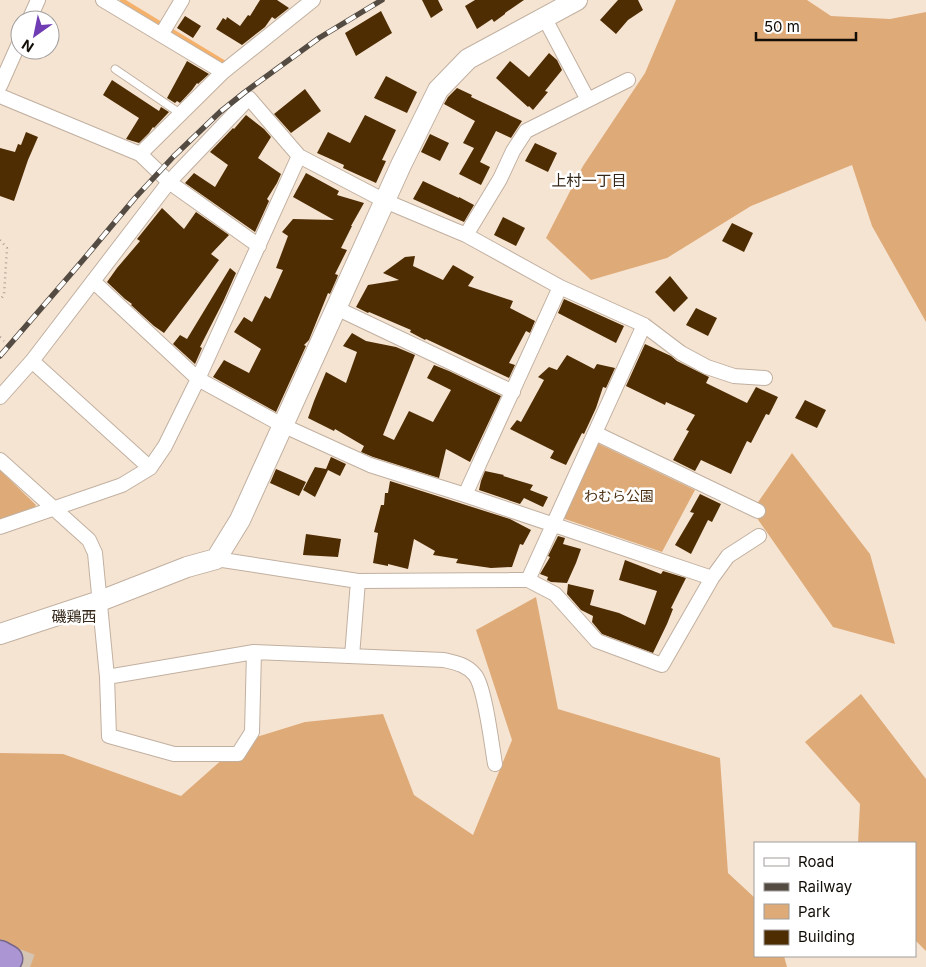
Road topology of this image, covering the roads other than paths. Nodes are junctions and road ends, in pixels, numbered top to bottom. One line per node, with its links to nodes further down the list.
1 (103, 0): 6 (street)
2 (182, 0): 6 (street)
3 (313, 0): 9 (street)
4 (577, 0): 5 (street)
5 (544, 17): 13 (street); 18 (street)
6 (161, 35): 9 (street)
7 (12, 60): 11 (street)
8 (115, 69): 14 (lane)
9 (223, 72): 14 (street)
10 (628, 80): 13 (street)
11 (0, 86)
12 (0, 96): 15 (street)
13 (588, 100): 19 (street)
14 (182, 114): 15 (street)
15 (140, 154): 17 (street)
16 (299, 156): 17 (street); 18 (street); 20 (street)
17 (169, 182): 20 (street); 21 (street)
18 (385, 200): 19 (street); 23 (street)
19 (466, 235): 22 (street)
20 (259, 246): 27 (street)
21 (93, 281): 25 (street); 27 (street)
22 (560, 287): 24 (street); 28 (street)
23 (336, 308): 28 (street); 30 (street)
24 (644, 325): 26 (street); 31 (street)
25 (32, 361): 29 (street); 33 (street)
26 (764, 378)
27 (198, 379): 30 (street); 33 (street)
28 (512, 392): 34 (street)
29 (0, 397)
30 (282, 425): 34 (street); 40 (street)
31 (595, 433): 36 (street); 37 (street)
32 (0, 460): 35 (street)
33 (150, 468): 35 (street)
34 (466, 495): 37 (street)
35 (54, 507): 38 (street); 44 (street)
36 (758, 511)
37 (553, 524): 41 (street); 42 (street)
38 (0, 527)
39 (759, 536): 41 (street)
40 (216, 558): 43 (street); 44 (street)
41 (712, 578): 42 (street)
42 (528, 580): 43 (street)
43 (358, 581): 47 (street)
44 (100, 601): 45 (street); 48 (street)
45 (0, 634)
46 (254, 652): 47 (street); 48 (street); 48 (street)
47 (352, 656): 49 (street)
48 (107, 677)
49 (495, 764)

